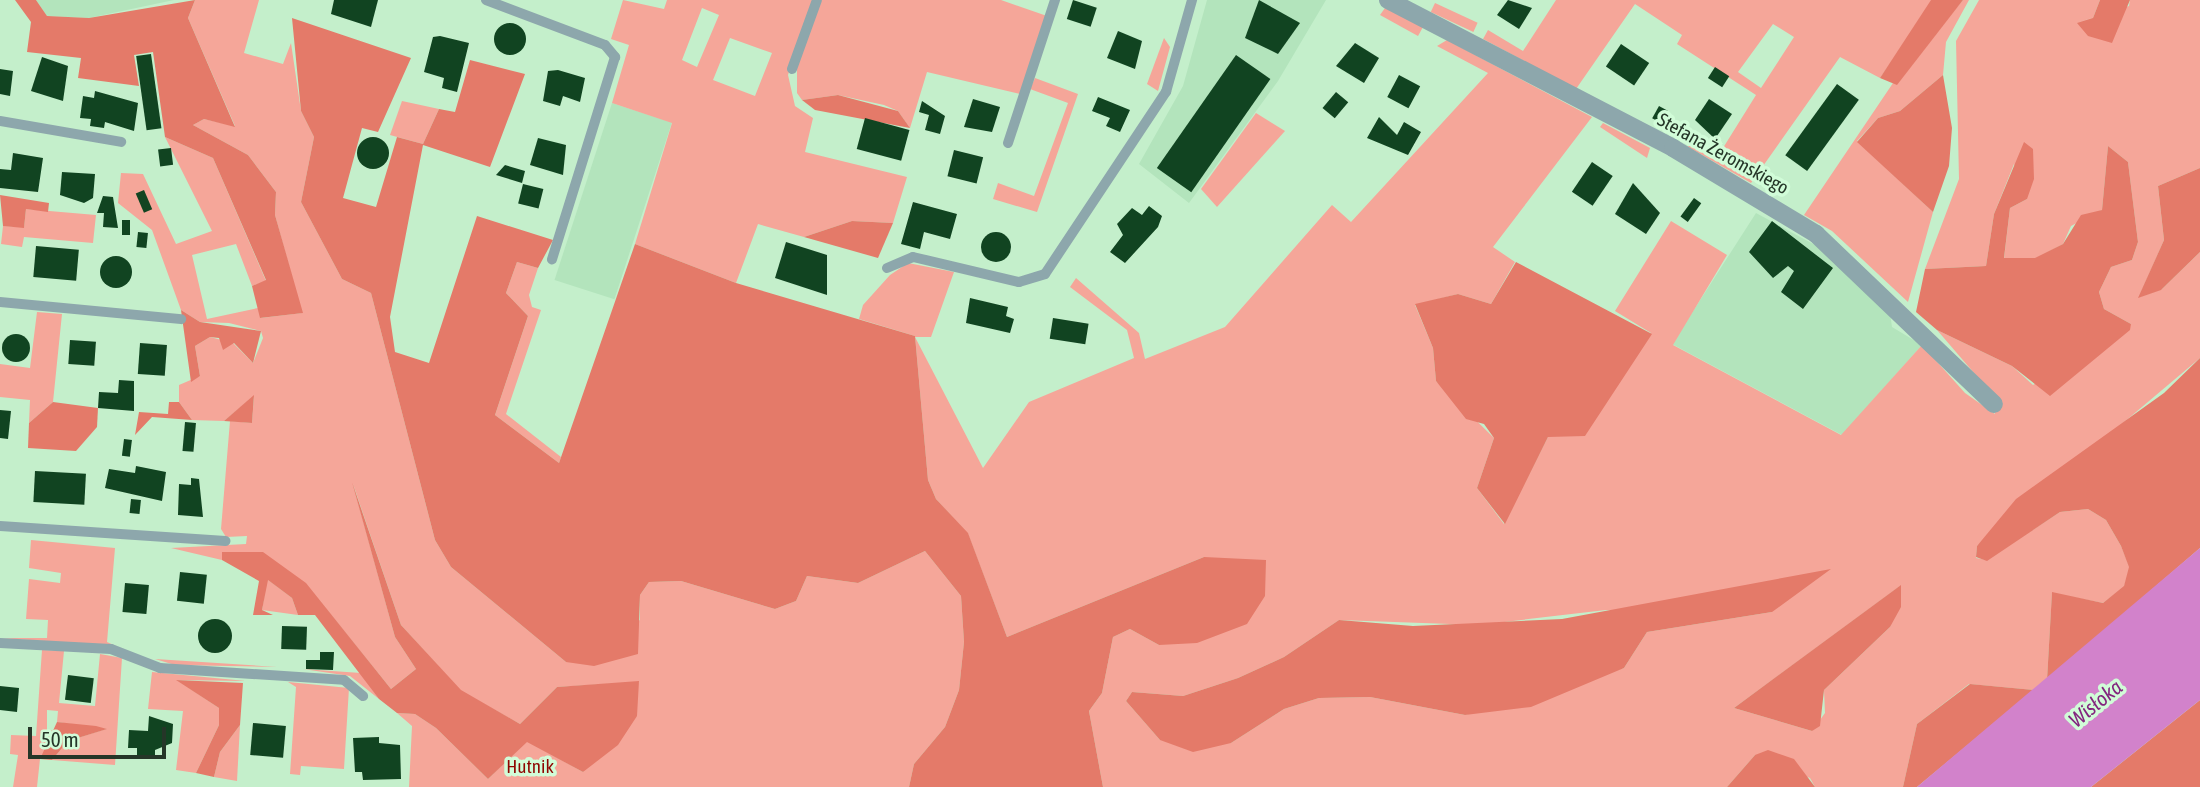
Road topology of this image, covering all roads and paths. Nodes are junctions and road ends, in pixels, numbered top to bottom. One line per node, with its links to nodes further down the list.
1 (486, 0): 10 (lane)
2 (817, 0): 6 (lane)
3 (1055, 0): 9 (lane)
4 (1192, 0): 11 (lane)
5 (1388, 0): 14 (street, Stefana Żeromskiego)
6 (792, 69)
7 (0, 121): 8 (lane)
8 (121, 142)
9 (1008, 143)
10 (552, 259)
11 (887, 268)
12 (0, 302): 13 (lane)
13 (181, 319)
14 (1994, 404)
15 (0, 526): 16 (lane)
16 (226, 541)
17 (0, 643): 18 (lane)
18 (363, 696)

